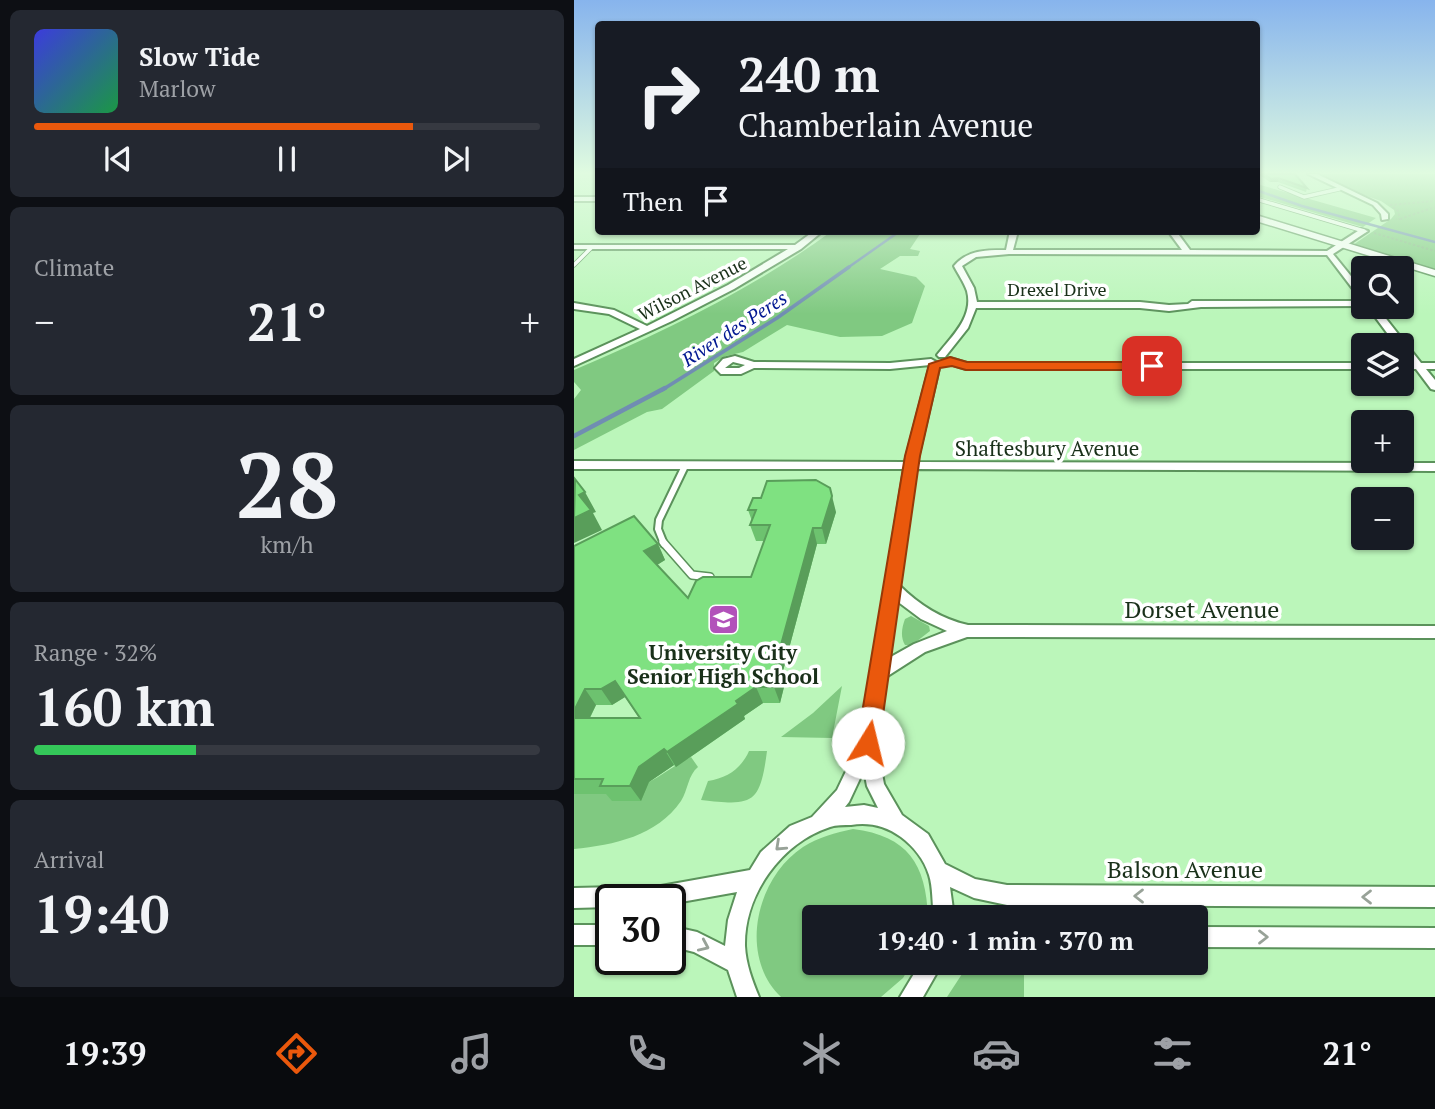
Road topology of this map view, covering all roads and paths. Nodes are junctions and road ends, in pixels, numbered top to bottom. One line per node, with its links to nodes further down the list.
1 (1264, 221): 9 (main road)
2 (1329, 221): 4 (lane)
3 (1260, 228): 16 (main road)
4 (1364, 231): 9 (street)
5 (1374, 233): 13 (path)
6 (814, 235): 12 (street, Wilson Avenue)
7 (1013, 235): 14 (street)
8 (1175, 235): 15 (street)
9 (1342, 244): 16 (street); 19 (main road)
10 (574, 247): 11 (street)
11 (592, 247): 12 (street); 18 (lane)
12 (798, 247): 28 (street, Wilson Avenue)
13 (1435, 251)
14 (1009, 252): 15 (street); 25 (street)
15 (1187, 252): 16 (street)
16 (1331, 252): 17 (main road); 21 (street)
17 (1351, 258)
18 (574, 265)
19 (1435, 273)
20 (1414, 276): 22 (main road)
21 (1351, 282)
22 (1435, 283)
23 (1351, 300): 24 (street, Drexel Drive)
24 (1199, 304): 25 (street, Drexel Drive)
25 (973, 305): 30 (street)
26 (574, 306): 28 (street)
27 (1381, 319): 29 (street)
28 (647, 329): 32 (street, Wilson Avenue)
29 (1392, 333)
30 (940, 360): 33 (street); 34 (street); 41 (street)
31 (1414, 361): 36 (street)
32 (574, 363)
33 (752, 365)
34 (1351, 366)
35 (1414, 366): 36 (street)
36 (1418, 366): 37 (street); 38 (street)
37 (1435, 366)
38 (1435, 387)
39 (574, 466): 40 (street, Shaftesbury Avenue)
40 (685, 466): 41 (street, Shaftesbury Avenue); 43 (lane)
41 (911, 467): 42 (street, Shaftesbury Avenue); 44 (street)
42 (1435, 467)
43 (720, 577)
44 (891, 586): 45 (street, Dorset Avenue); 47 (street)
45 (968, 631): 46 (street, Dorset Avenue); 47 (street, Dorset Avenue)
46 (1435, 632)
47 (879, 673): 48 (street)
48 (868, 743): 49 (street); 50 (street)
49 (820, 820): 50 (street); 52 (street, one-way to 52)
50 (895, 821): 51 (street)
51 (940, 872): 53 (street, Balson Avenue, one-way to 51); 55 (street)
52 (753, 879): 54 (street); 61 (street)
53 (1435, 897)
54 (574, 898)
55 (945, 905)
56 (574, 935): 57 (street)
57 (595, 936)
58 (1208, 937): 59 (street, one-way to 59)
59 (1435, 938)
60 (686, 940): 61 (street, one-way to 61)
61 (735, 963): 63 (street)
62 (925, 975): 64 (street)
63 (748, 997)
64 (911, 997)

